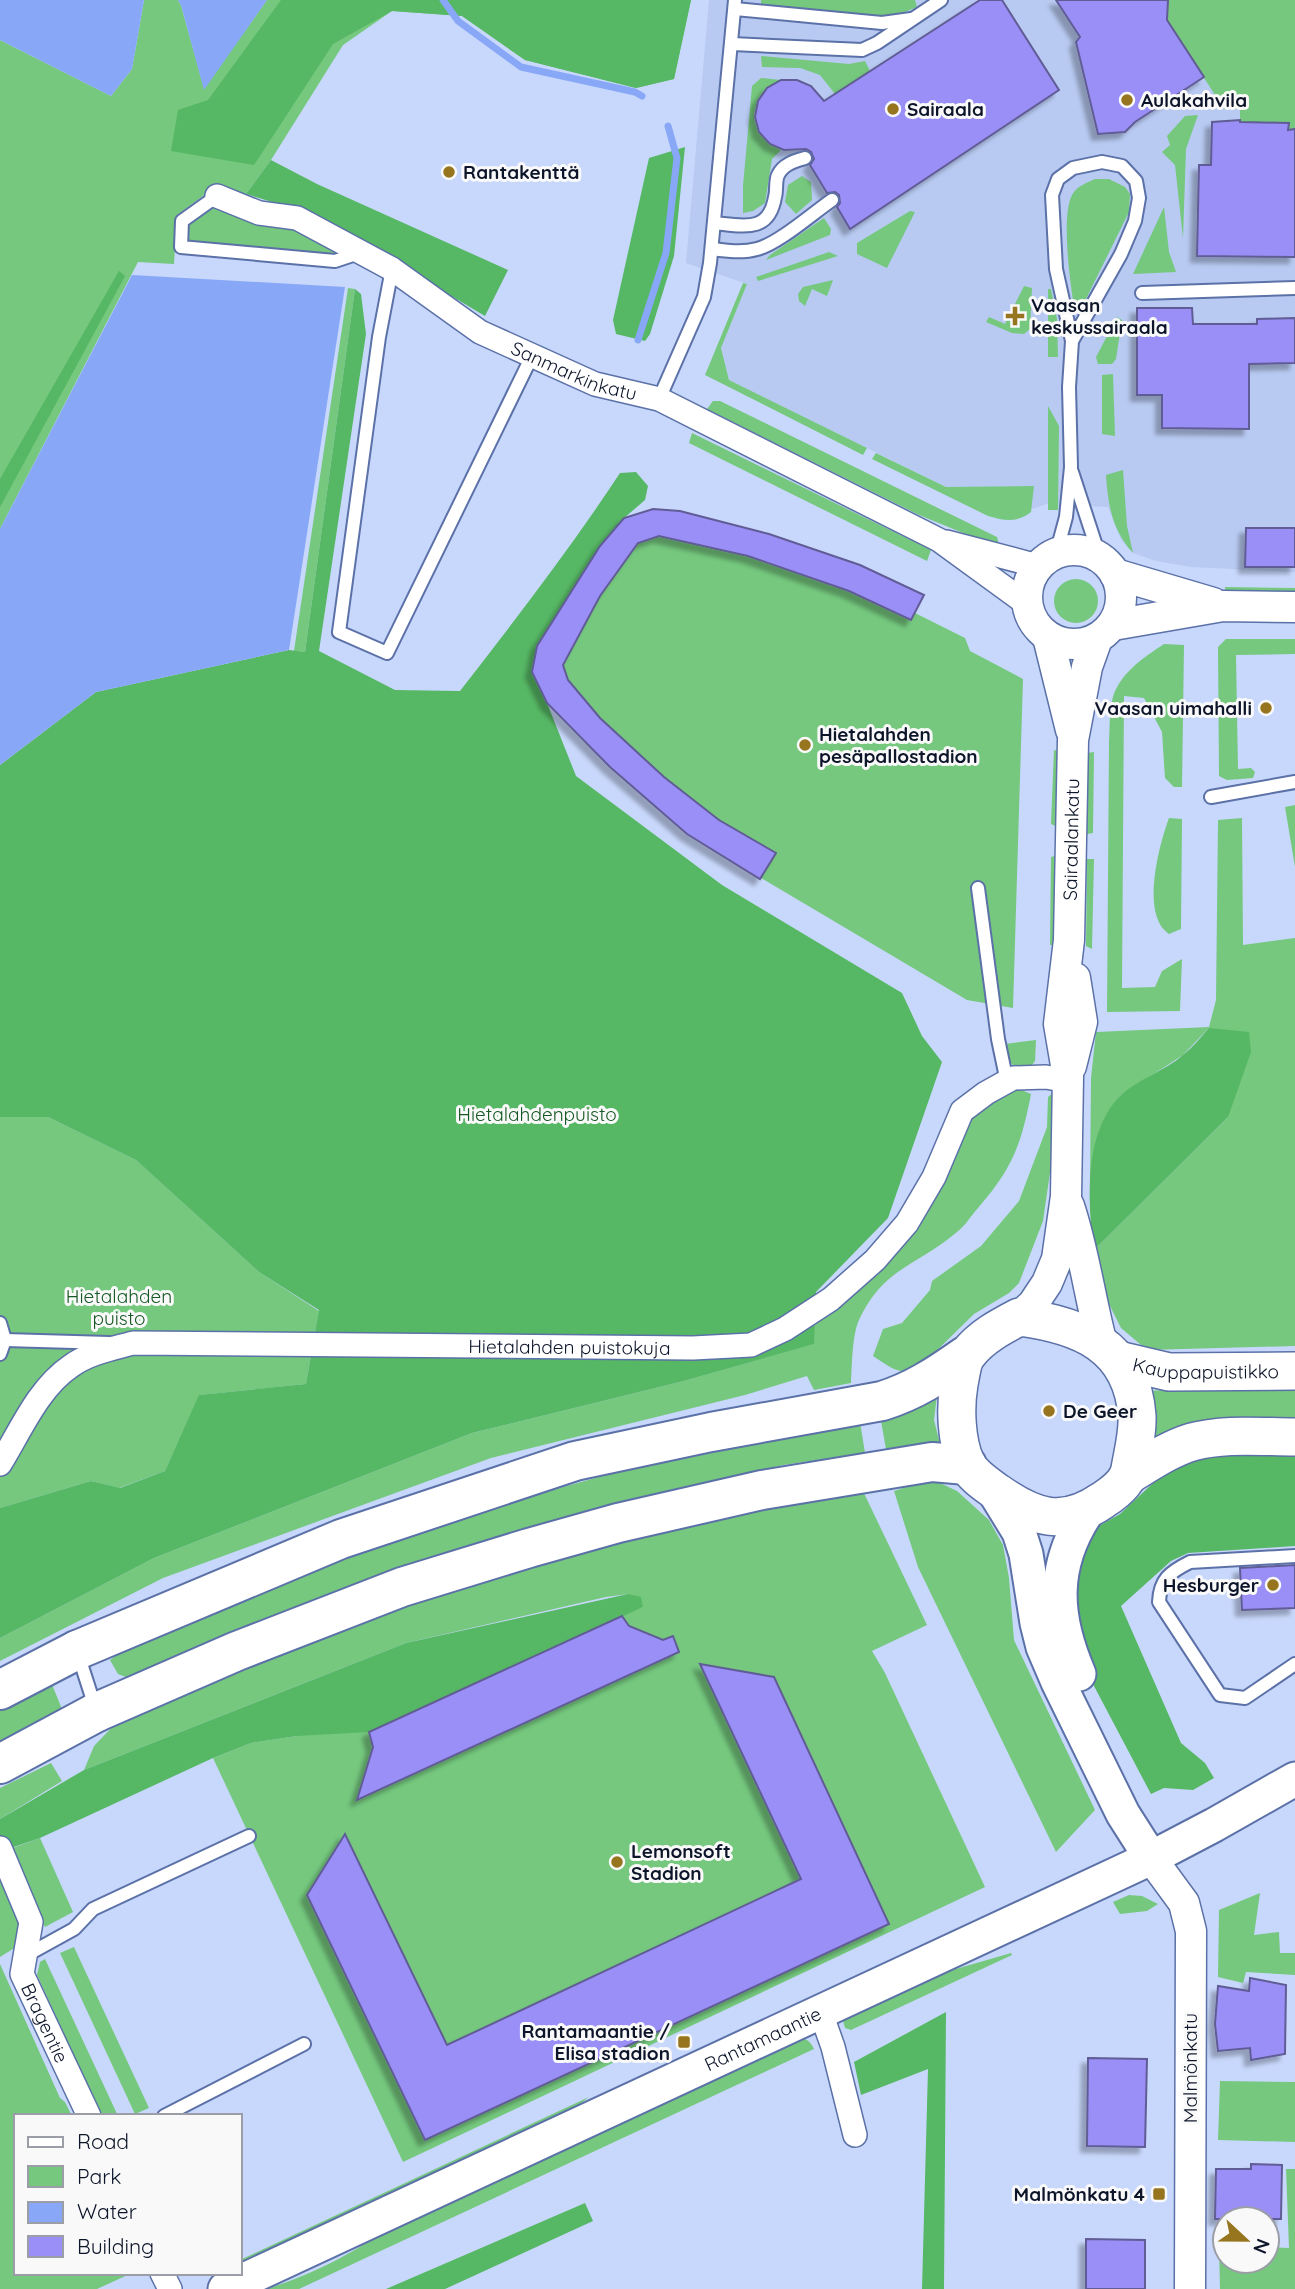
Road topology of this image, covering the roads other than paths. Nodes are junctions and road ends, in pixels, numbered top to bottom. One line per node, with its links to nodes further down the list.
1 (941, 0): 3 (lane)
2 (735, 5): 3 (lane); 4 (lane)
3 (915, 18): 4 (lane)
4 (732, 44): 8 (lane)
5 (805, 158): 8 (lane)
6 (217, 196): 10 (street, Sanmarkinkatu); 10 (lane)
7 (832, 200): 9 (lane)
8 (715, 223): 9 (lane)
9 (712, 249): 16 (lane)
10 (359, 253): 11 (street, Sanmarkinkatu)
11 (392, 269): 15 (street, Sanmarkinkatu); 15 (lane)
12 (1295, 288): 13 (lane)
13 (1142, 293)
14 (1072, 341): 14 (lane); 17 (lane)
15 (533, 355): 16 (street, Sanmarkinkatu)
16 (659, 399): 18 (street, Sanmarkinkatu)
17 (1071, 467): 19 (lane); 20 (lane)
18 (939, 540): 19 (street, Sanmarkinkatu); 21 (street, Sanmarkinkatu)
19 (1047, 560): 20 (street); 21 (street)
20 (1108, 566): 22 (street); 24 (street)
21 (1027, 604): 25 (street)
22 (1223, 606): 23 (street); 24 (street)
23 (1295, 607)
24 (1105, 632): 25 (street); 26 (street, Sairaalankatu)
25 (1048, 637): 26 (street, Sairaalankatu)
26 (1073, 740): 30 (street, Sairaalankatu)
27 (1295, 782): 28 (lane)
28 (1212, 797)
29 (978, 888): 31 (lane)
30 (1068, 1079): 31 (street, Hietalahden puistokuja); 32 (street, Sairaalankatu)
31 (1007, 1082): 36 (street, Hietalahden puistokuja)
32 (1066, 1196): 33 (street, Sairaalankatu); 37 (street, Sairaalankatu)
33 (1019, 1317): 37 (main road); 39 (main road)
34 (0, 1323): 35 (lane)
35 (5, 1340): 36 (lane); 38 (lane)
36 (133, 1343): 42 (street, Hietalahden puistokuja)
37 (1110, 1352): 40 (main road, Kauppapuistikko); 44 (main road)
38 (0, 1354)
39 (965, 1356): 43 (main road); 47 (highway)
40 (1295, 1370)
41 (1295, 1437): 44 (main road)
42 (0, 1464)
43 (964, 1472): 45 (main road); 50 (highway); 55 (main road, Malmönkatu)
44 (1129, 1475): 45 (main road)
45 (1087, 1511): 55 (main road, Malmönkatu)
46 (1295, 1556): 48 (lane)
47 (77, 1650): 49 (highway); 50 (lane)
48 (1295, 1664)
49 (0, 1690)
50 (97, 1713): 51 (highway)
51 (0, 1764)
52 (1292, 1783): 55 (main road, Rantamaantie)
53 (249, 1836): 56 (lane)
54 (0, 1848): 56 (street, Bragentie)
55 (1152, 1858): 57 (main road, Rantamaantie); 63 (street, Malmönkatu)
56 (24, 1956): 59 (street, Bragentie)
57 (821, 2013): 61 (street); 62 (main road, Rantamaantie)
58 (304, 2044): 60 (lane)
59 (88, 2114)
60 (167, 2114)
61 (855, 2135)
62 (225, 2289)
63 (1190, 2289)

